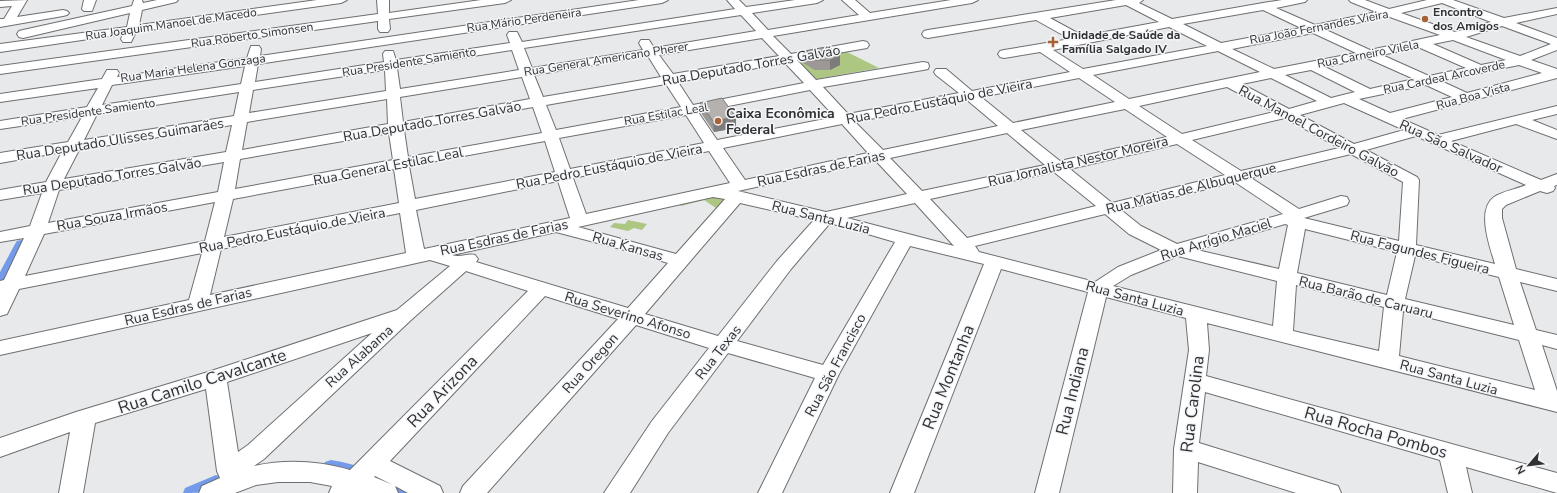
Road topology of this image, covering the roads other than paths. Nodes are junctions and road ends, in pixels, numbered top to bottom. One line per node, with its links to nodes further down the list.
1 (21, 0): 18 (street); 30 (street)
2 (172, 0): 16 (street)
3 (341, 0): 20 (street, Rua Joaquim Manoel de Macedo)
4 (383, 0): 26 (street)
5 (501, 0): 26 (street, Rua Roberto Simonsen); 28 (street)
6 (662, 0): 17 (street, Rua Mário Perdeneira)
7 (733, 0): 23 (street)
8 (817, 0): 23 (street, Rua Presidente Samiento)
9 (848, 0): 27 (street)
10 (969, 0): 27 (street, Rua General Americano Pherer)
11 (1130, 0): 25 (street); 31 (street)
12 (1249, 0): 22 (street)
13 (1300, 0): 22 (street)
14 (1355, 0): 24 (street)
15 (1443, 0): 24 (street, Rua João Fernandes Vieira); 29 (street)
16 (142, 3): 19 (street); 33 (street); 39 (street)
17 (618, 3): 28 (street, Rua Mário Perdeneira); 32 (street)
18 (0, 4)
19 (89, 5): 30 (street)
20 (260, 6): 33 (street, Rua Joaquim Manoel de Macedo); 37 (street)
21 (1555, 6): 29 (street, Rua Carneiro Vilela)
22 (1264, 7): 31 (street); 34 (street)
23 (743, 12): 32 (street, Rua Presidente Samiento); 35 (street)
24 (1391, 13): 34 (street, Rua João Fernandes Vieira); 38 (street)
25 (1038, 16): 36 (street); 41 (street)
26 (383, 17): 37 (street, Rua Roberto Simonsen); 40 (street)
27 (868, 17): 35 (street, Rua General Americano Pherer)
28 (508, 22): 40 (street, Rua Mário Perdeneira); 44 (street)
29 (1502, 22): 38 (street, Rua Carneiro Vilela); 42 (street)
30 (4, 23)
31 (1170, 23): 41 (street); 47 (street)
32 (635, 28): 44 (street, Rua Presidente Samiento); 50 (street)
33 (132, 29): 48 (street, Rua Joaquim Manoel de Macedo); 51 (street)
34 (1314, 29): 47 (street, Rua João Fernandes Vieira); 53 (street)
35 (765, 34): 50 (street, Rua General Americano Pherer); 54 (street)
36 (928, 34)
37 (258, 35): 51 (street, Rua Roberto Simonsen); 55 (street)
38 (1454, 36): 43 (street, Rua Carneiro Vilela); 56 (street)
39 (0, 39)
40 (386, 40): 55 (street, Rua Maria Helena Gonzaga); 57 (street)
41 (1081, 40): 49 (street)
42 (1557, 42)
43 (1419, 43): 53 (street, Rua Carneiro Vilela); 60 (street)
44 (518, 45): 57 (street, Rua Presidente Samiento); 62 (street)
45 (863, 45): 54 (street, Rua Deputado Torres Galvão)
46 (1557, 46): 56 (street, Rua Cardeal Arcoverde)
47 (1219, 47): 64 (street); 65 (street, Rua Pedro Eustáquio de Vieira)
48 (0, 48)
49 (1042, 48): 52 (street); 65 (street)
50 (650, 52): 62 (street, Rua General Americano Pherer); 67 (street)
51 (120, 54): 61 (street, Rua Roberto Simonsen); 68 (street)
52 (1004, 54)
53 (1367, 54): 58 (street, Rua Carneiro Vilela); 69 (street)
54 (788, 58): 67 (street, Rua Deputado Torres Galvão); 71 (street)
55 (252, 60): 68 (street, Rua Maria Helena Gonzaga); 72 (street)
56 (1518, 61): 60 (street, Rua Cardeal Arcoverde); 66 (street)
57 (391, 65): 72 (street, Rua Presidente Samiento); 74 (street)
58 (1312, 65): 64 (street, Rua Carneiro Vilela); 73 (street)
59 (923, 66): 71 (street, Rua Estilac Leal)
60 (1479, 69): 69 (street, Rua Cardeal Arcoverde)
61 (0, 70)
62 (526, 72): 74 (street, Rua General Americano Pherer); 79 (street)
63 (941, 72): 75 (street, Rua Barão de Caruaru)
64 (1272, 73): 70 (street, Rua Carneiro Vilela); 80 (street)
65 (1080, 74): 75 (street, Rua Pedro Eustáquio de Vieira); 81 (street)
66 (1557, 74): 76 (street, Rua Boa Vista)
67 (668, 79): 79 (street, Rua Deputado Torres Galvão); 82 (street)
68 (109, 81): 77 (street, Rua Maria Helena Gonzaga); 84 (street)
69 (1427, 81): 73 (street, Rua Cardeal Arcoverde); 76 (street)
70 (1228, 82): 81 (street, Rua Carneiro Vilela); 85 (street, Rua Manoel Cordeiro Galvão)
71 (813, 85): 82 (street, Rua Estilac Leal); 88 (street)
72 (246, 87): 84 (street, Rua Presidente Samiento); 87 (street)
73 (1368, 93): 78 (street, Rua Cardeal Arcoverde)
74 (394, 94): 87 (street, Rua General Americano Pherer); 91 (street)
75 (971, 96): 88 (street, Rua Pedro Eustáquio de Vieira); 92 (street, Rua Barão de Caruaru)
76 (1464, 97): 86 (street, Rua Boa Vista)
77 (0, 98)
78 (1345, 98): 80 (street, Rua Cardeal Arcoverde); 86 (street, Rua São Salvador)
79 (537, 102): 91 (street, Rua Deputado Torres Galvão); 94 (street)
80 (1329, 102): 85 (street, Rua Jornalista Nestor Moreira)
81 (1127, 104): 92 (street, Rua Esdras de Farias); 96 (street)
82 (689, 110): 94 (street, Rua Estilac Leal); 99 (street)
83 (1557, 110): 89 (street)
84 (92, 111): 90 (street, Rua Presidente Samiento); 98 (street)
85 (1286, 114): 96 (street, Rua Jornalista Nestor Moreira); 100 (street, Rua Manoel Cordeiro Galvão)
86 (1389, 118): 93 (street, Rua São Salvador)
87 (241, 119): 98 (street, Rua Deputado Ulisses Guimarães); 102 (street)
88 (846, 119): 99 (street, Rua Pedro Eustáquio de Vieira); 101 (street)
89 (1518, 120): 95 (street); 97 (street)
90 (0, 125)
91 (396, 127): 102 (street, Rua Deputado Torres Galvão); 104 (street)
92 (1009, 128): 101 (street, Rua Esdras de Farias); 105 (street, Rua Barão de Caruaru)
93 (1418, 132): 97 (street, Rua São Salvador); 100 (street, Rua Matias de Albuquerque)
94 (550, 135): 104 (street, Rua General Estilac Leal); 106 (street)
95 (1557, 135)
96 (1180, 138): 105 (street, Rua Jornalista Nestor Moreira); 107 (street)
97 (1436, 140): 110 (street, Rua São Salvador)
98 (74, 146): 103 (street, Rua Deputado Ulisses Guimarães); 109 (street)
99 (712, 146): 106 (street, Rua Pedro Eustáquio de Vieira); 111 (street)
100 (1352, 149): 107 (street, Rua Matias de Albuquerque); 131 (street, Rua Manoel Cordeiro Galvão)
101 (880, 155): 111 (street, Rua Esdras de Farias); 116 (street)
102 (232, 156): 109 (street, Rua Deputado Torres Galvão); 115 (street)
103 (0, 158)
104 (402, 163): 115 (street, Rua General Estilac Leal); 118 (street)
105 (1057, 167): 116 (street, Rua Jornalista Nestor Moreira); 119 (street, Rua Barão de Caruaru)
106 (563, 175): 118 (street, Rua Pedro Eustáquio de Vieira); 122 (street)
107 (1237, 176): 119 (street, Rua Matias de Albuquerque); 121 (street)
108 (1557, 179): 110 (street)
109 (53, 186): 114 (street, Rua Deputado Torres Galvão); 124 (street)
110 (1542, 186): 113 (street, Rua São Salvador); 136 (street)
111 (739, 191): 112 (street, Rua Santa Luzia); 120 (street, Rua Santa Luzia); 133 (street, Rua Oregon)
112 (713, 192): 122 (street, Rua Esdras de Farias)
113 (1557, 192)
114 (0, 195)
115 (224, 196): 124 (street, Rua Souza Irmãos); 128 (street)
116 (919, 196): 120 (street, Rua Jornalista Nestor Moreira); 129 (street)
117 (1341, 201): 121 (street, Rua Arrígio Maciel)
118 (407, 206): 128 (street, Rua Pedro Eustáquio de Vieira); 132 (street)
119 (1108, 208): 129 (street, Rua Matias de Albuquerque); 130 (street, Rua Barão de Caruaru)
120 (826, 217): 126 (street, Rua Santa Luzia); 151 (street, Rua Texas)
121 (1292, 219): 130 (street, Rua Arrígio Maciel); 131 (street, Rua Fagundes Figueira); 137 (street)
122 (579, 220): 123 (street, Rua Esdras de Farias)
123 (553, 226): 127 (street, Rua Esdras de Farias); 133 (street, Rua Kansas)
124 (37, 230): 125 (street, Rua Souza Irmãos); 139 (street)
125 (0, 237)
126 (905, 240): 129 (street, Rua Santa Luzia); 154 (street, Rua São Francisco)
127 (490, 241): 132 (street, Rua Esdras de Farias); 135 (street, Rua Alabama)
128 (213, 246): 139 (street, Rua Pedro Eustáquio de Vieira); 142 (street)
129 (968, 250): 134 (street, Rua Santa Luzia)
130 (1176, 250): 137 (street, Rua Barão de Caruaru); 141 (street, Rua Arrígio Maciel)
131 (1407, 250): 136 (street, Rua Fagundes Figueira); 143 (street)
132 (422, 255): 135 (street, Rua Severino Afonso); 142 (street, Rua Esdras de Farias)
133 (680, 261): 147 (street, Rua Oregon)
134 (994, 262): 141 (street, Rua Santa Luzia); 171 (street, Rua Montanha)
135 (463, 264): 140 (street, Rua Severino Afonso); 146 (street, Rua Alabama)
136 (1508, 274): 138 (street, Rua Fagundes Figueira); 149 (street)
137 (1287, 277): 143 (street, Rua Barão de Caruaru); 148 (street)
138 (1557, 285)
139 (5, 286): 144 (street)
140 (542, 288): 147 (street, Rua Severino Afonso); 162 (street, Rua Arizona)
141 (1098, 289): 145 (street, Rua Santa Luzia); 172 (street, Rua Indiana)
142 (198, 304): 152 (street, Rua Esdras de Farias)
143 (1394, 304): 149 (street, Rua Barão de Caruaru); 153 (street)
144 (0, 309)
145 (1196, 314): 148 (street, Rua Santa Luzia); 156 (street, Rua Carolina)
146 (404, 315): 155 (street, Rua Camilo Cavalcante); 155 (street, Rua Alabama)
147 (632, 316): 151 (street, Rua Severino Afonso); 168 (street, Rua Oregon)
148 (1282, 335): 153 (street, Rua Santa Luzia)
149 (1527, 335): 150 (street, Rua Barão de Caruaru); 157 (street)
150 (1557, 342)
151 (724, 345): 154 (street, Rua Severino Afonso); 169 (street, Rua Texas)
152 (0, 348)
153 (1388, 361): 157 (street, Rua Santa Luzia)
154 (828, 374): 170 (street, Rua São Francisco)
155 (215, 378): 158 (street, Rua Camilo Cavalcante)
156 (1195, 381): 160 (street, Rua Carolina); 161 (street, Rua Rocha Pombos)
157 (1553, 404)
158 (84, 418): 159 (street, Rua Camilo Cavalcante); 164 (street)
159 (0, 448)
160 (1186, 449): 173 (street, Rua Carolina); 174 (street)
161 (1451, 454): 163 (street, Rua Rocha Pombos); 175 (street)
162 (359, 476): 165 (street); 166 (street); 167 (street)
163 (1557, 483)
164 (71, 493)
165 (211, 493)
166 (386, 493)
167 (431, 493)
168 (472, 493)
169 (616, 493)
170 (770, 493)
171 (902, 493)
172 (1047, 493)
173 (1185, 493)
174 (1329, 493)
175 (1460, 493)

